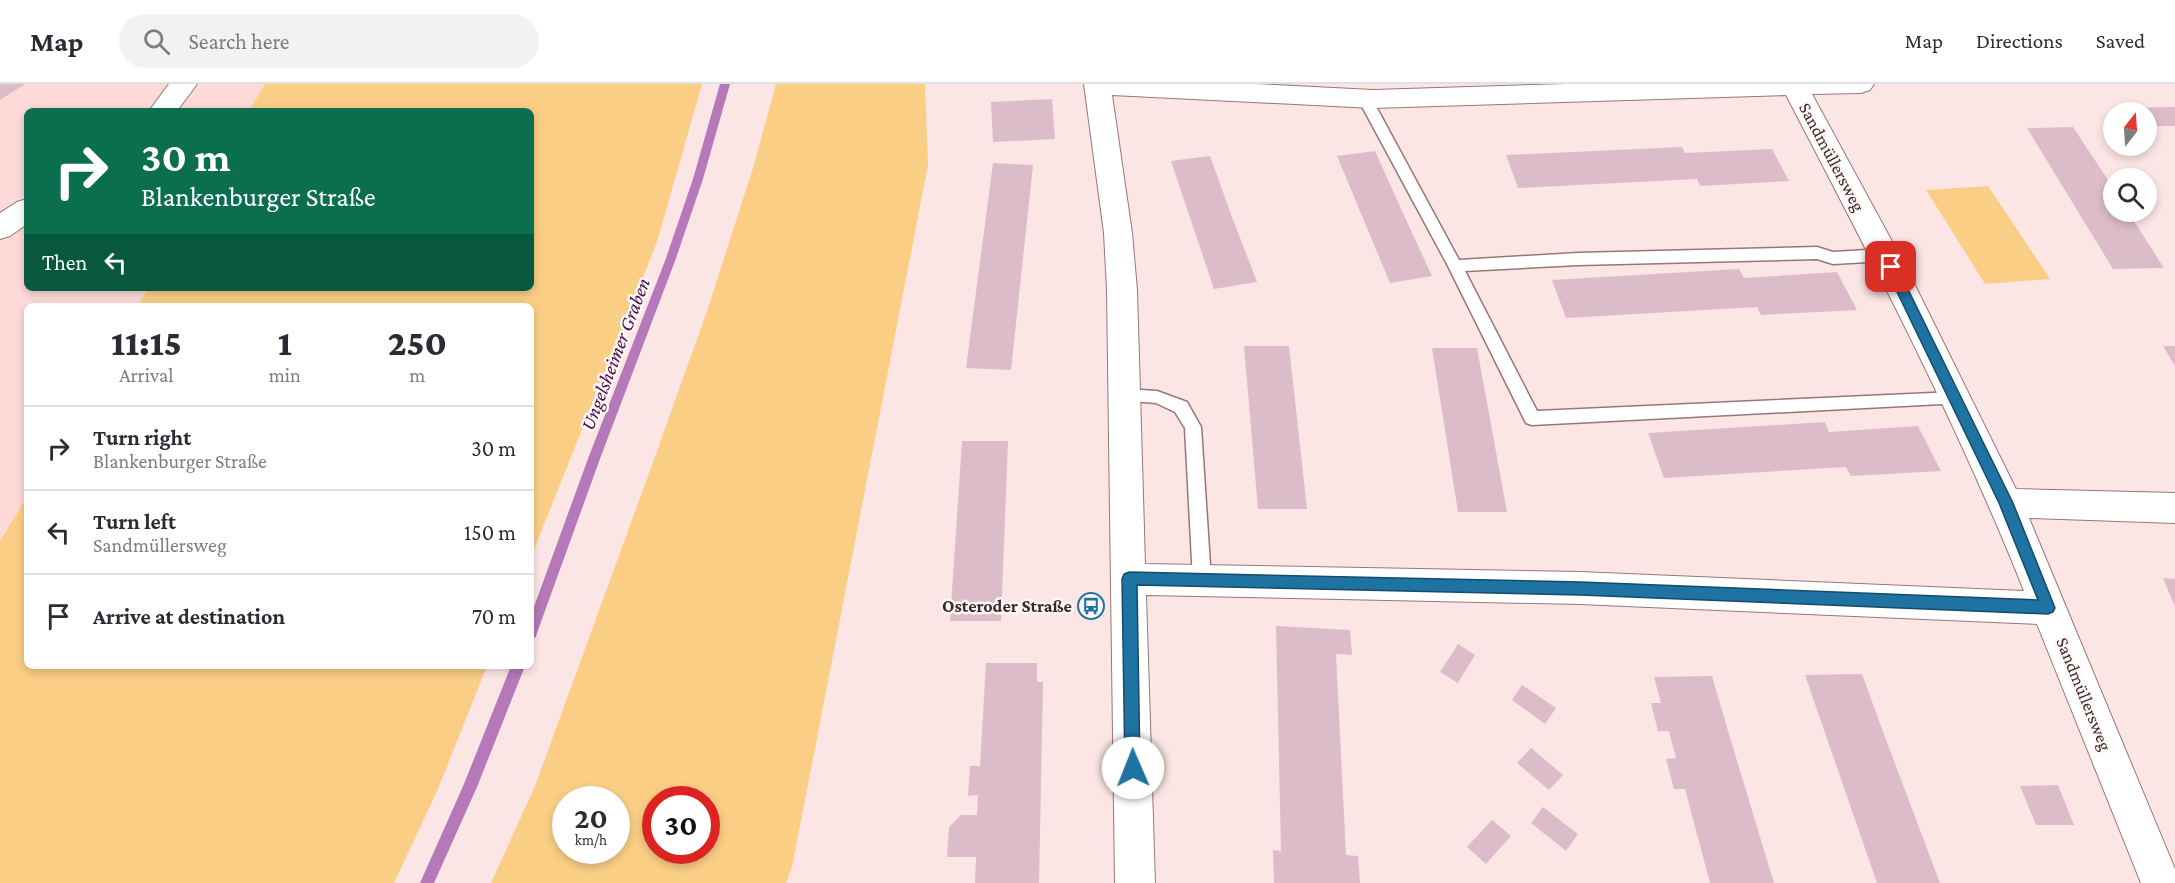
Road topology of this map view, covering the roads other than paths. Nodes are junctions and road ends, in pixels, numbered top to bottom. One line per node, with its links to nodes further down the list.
1 (184, 84): 6 (street)
2 (1861, 84): 4 (street)
3 (1097, 85): 5 (street); 11 (street)
4 (1796, 88): 5 (street); 9 (street, Sandmüllersweg)
5 (1365, 99): 10 (lane)
6 (164, 108)
7 (24, 211): 8 (street)
8 (0, 228)
9 (1885, 255): 10 (lane); 12 (street, Sandmüllersweg)
10 (1455, 266): 12 (lane)
11 (1125, 395): 15 (street); 16 (lane)
12 (1954, 398): 13 (street, Sandmüllersweg)
13 (2006, 503): 14 (street); 17 (street, Sandmüllersweg)
14 (2175, 508)
15 (1129, 579): 16 (street); 18 (street)
16 (1202, 580): 17 (street)
17 (2048, 608): 19 (street, Sandmüllersweg)
18 (1135, 883)
19 (2161, 883)

